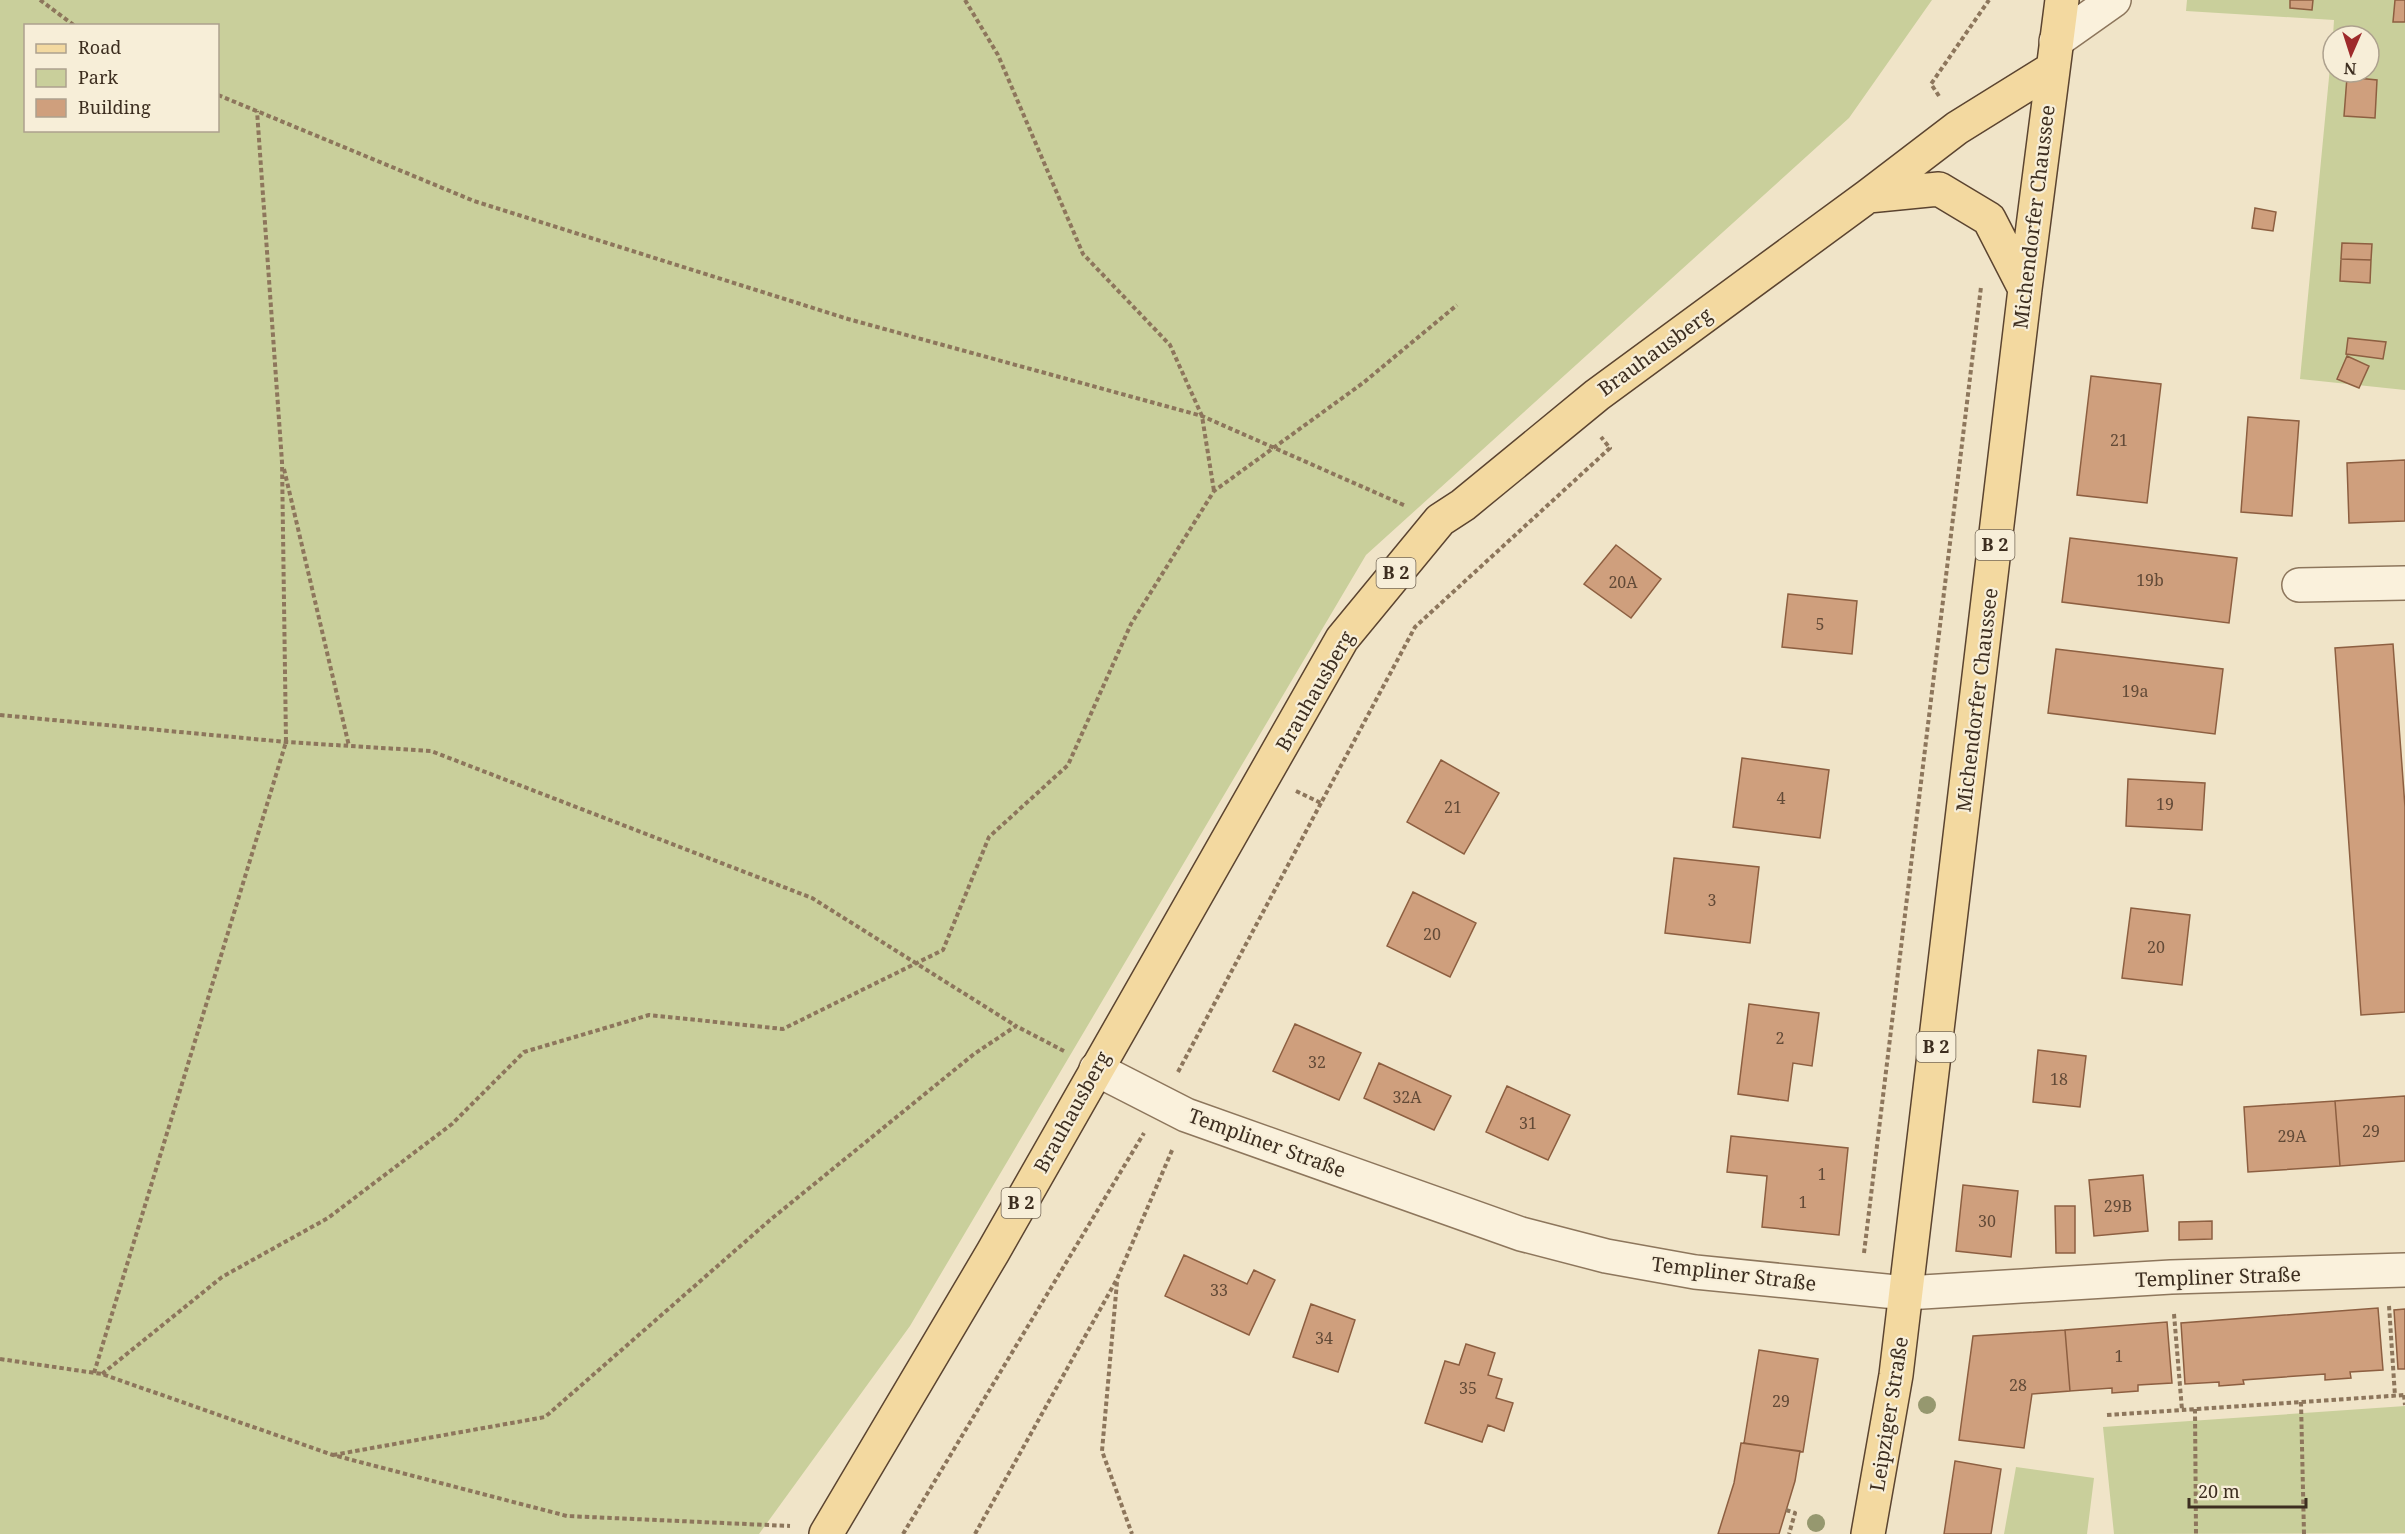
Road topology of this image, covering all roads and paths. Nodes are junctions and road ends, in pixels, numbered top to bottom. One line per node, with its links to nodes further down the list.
1 (40, 0): 5 (path)
2 (965, 0): 14 (path)
3 (2062, 0): 6 (main road, Michendorfer Chaussee / B 2)
4 (2114, 0): 6 (street)
5 (72, 24)
6 (2054, 55): 9 (main road, Brauhausberg / B 2); 11 (main road, Michendorfer Chaussee / B 2)
7 (219, 95): 8 (path)
8 (257, 111): 14 (path); 16 (path)
9 (1868, 196): 11 (main road); 13 (main road, Brauhausberg / B 2)
10 (1982, 278): 30 (path)
11 (2025, 289): 34 (main road, Michendorfer Chaussee / B 2)
12 (1457, 305): 15 (path)
13 (1580, 409): 18 (main road, Brauhausberg / B 2); 25 (path)
14 (1202, 416): 15 (path); 17 (path)
15 (1272, 449): 17 (path); 18 (path)
16 (282, 462): 22 (path); 23 (path)
17 (1214, 491): 26 (path)
18 (1440, 520): 24 (main road, Brauhausberg / B 2)
19 (2405, 584): 20 (street)
20 (2299, 585)
21 (0, 715): 22 (path)
22 (286, 742): 23 (path); 36 (path)
23 (349, 746): 26 (path)
24 (1265, 776): 25 (path); 28 (main road, Brauhausberg / B 2)
25 (1321, 803): 29 (path)
26 (916, 963): 27 (path); 37 (path)
27 (1016, 1026): 28 (path); 45 (path)
28 (1096, 1069): 29 (street, Templiner Straße); 47 (main road, Brauhausberg / B 2)
29 (1174, 1109): 33 (path); 34 (street, Templiner Straße); 48 (path)
30 (1864, 1257)
31 (2396, 1271): 32 (street, Templiner Straße); 39 (path)
32 (2171, 1277): 34 (street, Templiner Straße); 43 (path)
33 (1118, 1279): 49 (path); 50 (path)
34 (1906, 1293): 52 (main road, Leipziger Straße / B 2)
35 (0, 1359): 36 (path)
36 (94, 1373): 37 (path)
37 (102, 1374): 45 (path)
38 (2405, 1395): 39 (path); 41 (path)
39 (2396, 1396): 40 (path)
40 (2301, 1402): 42 (path); 54 (path)
41 (2405, 1405)
42 (2195, 1409): 43 (path); 53 (path)
43 (2181, 1410): 44 (path)
44 (2107, 1415)
45 (333, 1455): 47 (path)
46 (1786, 1510): 51 (path)
47 (828, 1531)
48 (903, 1534)
49 (975, 1534)
50 (1132, 1534)
51 (1789, 1534)
52 (1868, 1534)
53 (2196, 1534)
54 (2304, 1534)

